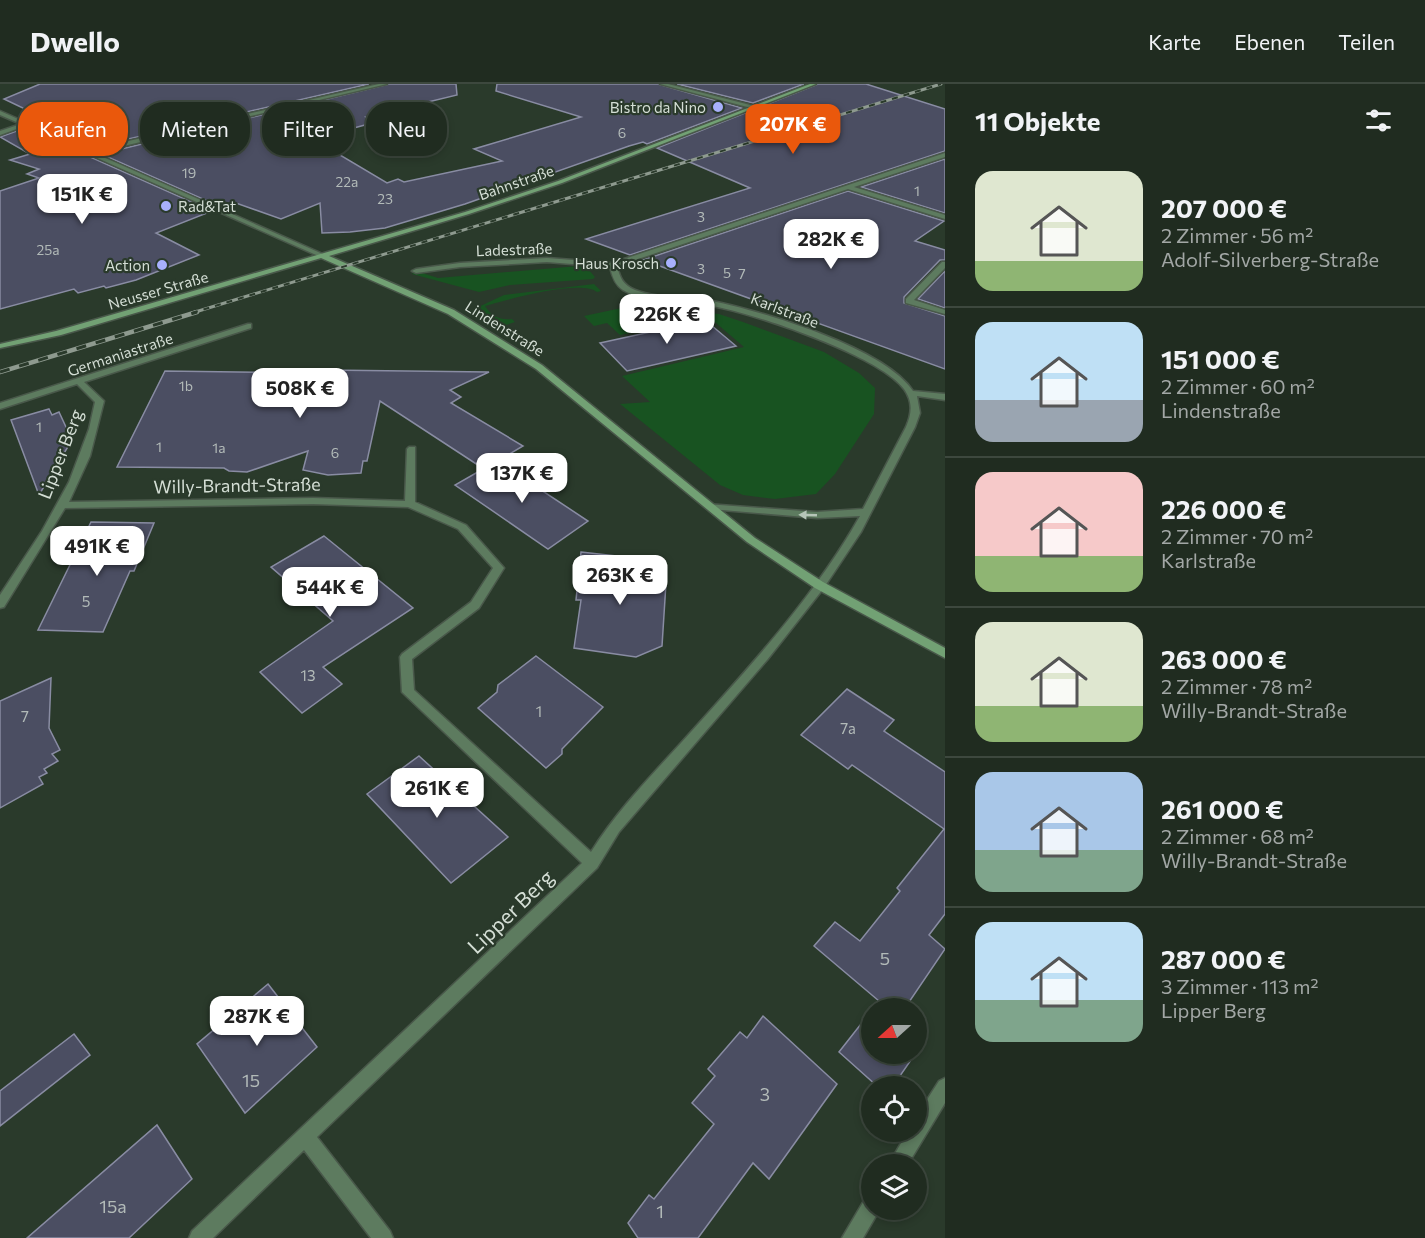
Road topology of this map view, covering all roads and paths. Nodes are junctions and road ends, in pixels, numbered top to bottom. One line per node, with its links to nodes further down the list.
1 (385, 84): 9 (street)
2 (662, 84): 4 (street)
3 (814, 84): 4 (street, Bahnstraße)
4 (754, 107): 14 (street, Bahnstraße)
5 (0, 112): 6 (street, Lindenstraße)
6 (18, 120)
7 (18, 127): 8 (street)
8 (0, 134)
9 (128, 143)
10 (945, 155): 12 (street)
11 (99, 156): 14 (street, Lindenstraße)
12 (848, 187): 13 (street); 16 (street)
13 (945, 217)
14 (323, 256): 20 (street, Neusser Straße); 28 (street, Lindenstraße)
15 (945, 264): 18 (street)
16 (613, 265): 17 (street, Ladestraße); 22 (street, Karlstraße)
17 (416, 271)
18 (945, 312)
19 (249, 326): 21 (street, Germaniastraße)
20 (0, 346)
21 (79, 381): 24 (street, Germaniastraße); 27 (street, Lipper Berg)
22 (911, 393): 23 (street); 29 (street)
23 (945, 397)
24 (0, 406)
25 (412, 449): 26 (street)
26 (410, 504): 27 (street, Willy-Brandt-Straße); 33 (street, Willy-Brandt-Straße)
27 (64, 505): 31 (street, Lipper Berg)
28 (710, 506): 29 (street, one-way to 28); 30 (street, Lindenstraße)
29 (866, 512): 30 (street)
30 (819, 585): 32 (street, Lindenstraße); 33 (street, Lipper Berg)
31 (0, 604)
32 (945, 653)
33 (592, 863): 35 (street, Lipper Berg)
34 (945, 1087): 36 (street)
35 (306, 1137): 38 (street, Lipper Berg); 39 (street)
36 (904, 1154)
37 (863, 1220): 40 (street)
38 (198, 1238)
39 (382, 1238)
40 (852, 1238)

